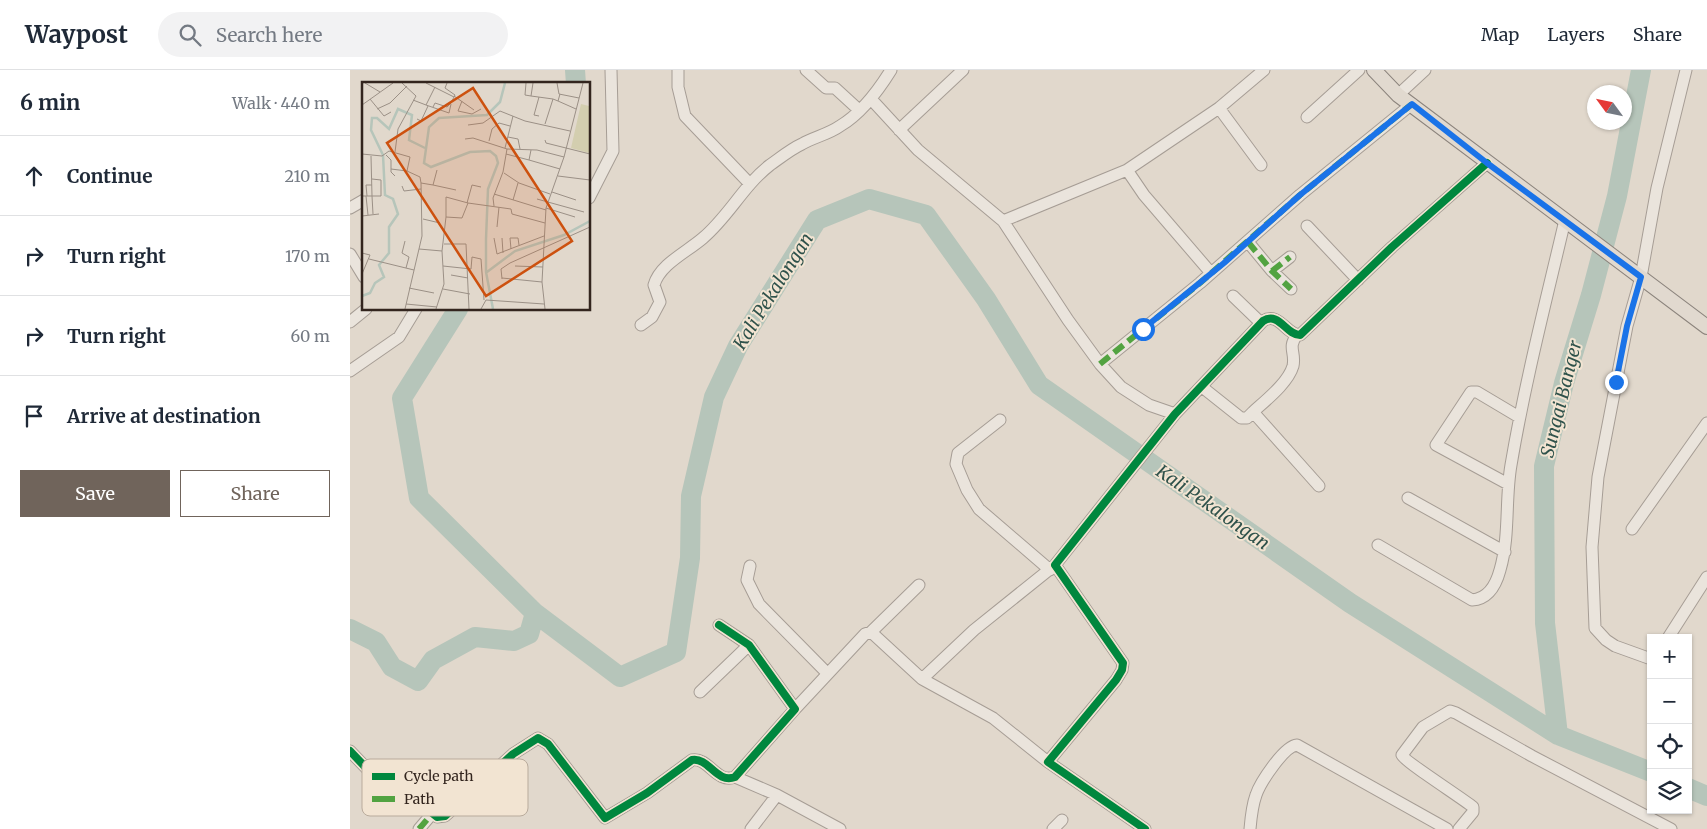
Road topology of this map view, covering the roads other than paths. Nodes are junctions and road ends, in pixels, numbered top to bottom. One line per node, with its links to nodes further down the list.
1 (611, 70): 22 (street)
2 (678, 70): 21 (street)
3 (806, 70): 15 (street)
4 (892, 70): 12 (street)
5 (963, 70): 17 (street)
6 (1264, 70): 14 (street)
7 (1358, 70): 16 (street)
8 (1374, 70): 11 (main road)
9 (1425, 70): 11 (street)
10 (1686, 70): 34 (street)
11 (1398, 95): 13 (main road)
12 (871, 99): 15 (street); 17 (street)
13 (1412, 104): 18 (main road); 28 (street)
14 (1219, 108): 19 (street); 20 (street)
15 (859, 110): 21 (street)
16 (1307, 117)
17 (899, 130): 26 (street)
18 (1487, 163): 25 (main road); 35 (street)
19 (1261, 166)
20 (1127, 170): 26 (street); 33 (street)
21 (750, 184): 42 (street)
22 (590, 196)
23 (362, 201): 24 (street)
24 (350, 208)
25 (1565, 220): 34 (main road); 50 (street)
26 (1003, 221): 45 (street)
27 (1307, 226): 35 (street)
28 (1248, 242): 32 (street); 33 (street)
29 (350, 254): 31 (street)
30 (1290, 258): 32 (street)
31 (361, 266)
32 (1272, 272): 36 (street)
33 (1211, 273): 45 (street)
34 (1641, 277): 43 (main road); 67 (street)
35 (1358, 280): 44 (street)
36 (1291, 289)
37 (1232, 296): 41 (street)
38 (365, 310): 40 (street)
39 (415, 310): 46 (street)
40 (350, 322)
41 (1261, 323): 44 (street); 47 (street)
42 (641, 325)
43 (1707, 327)
44 (1297, 335): 48 (street)
45 (1100, 364): 49 (street)
46 (350, 371)
47 (1202, 387): 48 (street); 49 (street)
48 (1253, 412): 54 (street)
49 (1175, 414): 60 (street)
50 (1519, 417): 53 (street); 53 (street)
51 (1000, 420): 60 (street)
52 (1707, 423): 56 (street)
53 (1508, 484): 58 (street)
54 (1319, 486)
55 (1408, 498): 58 (street)
56 (1632, 529)
57 (1378, 545): 58 (street)
58 (1505, 552)
59 (750, 566): 68 (street)
60 (1052, 568): 69 (street); 74 (street)
61 (1707, 577): 65 (street)
62 (919, 585): 64 (street)
63 (719, 625): 66 (street)
64 (871, 632): 68 (street); 69 (street)
65 (1671, 634)
66 (749, 645): 70 (street); 71 (street)
67 (1647, 658)
68 (827, 673): 71 (street)
69 (922, 679): 74 (street)
70 (700, 692)
71 (795, 708): 76 (street)
72 (350, 751): 75 (street)
73 (508, 759): 82 (street)
74 (1048, 762): 87 (street)
75 (362, 764)
76 (736, 777): 77 (street); 82 (street)
77 (777, 795): 84 (street); 85 (street)
78 (430, 816): 83 (street)
79 (433, 816): 80 (street)
80 (445, 816)
81 (1062, 820): 86 (street)
82 (605, 823)
83 (418, 829)
84 (750, 829)
85 (840, 829)
86 (1053, 829)
87 (1145, 829)
88 (1250, 829): 89 (street)
89 (1448, 829)
90 (1459, 829): 91 (street)
91 (1671, 829)

